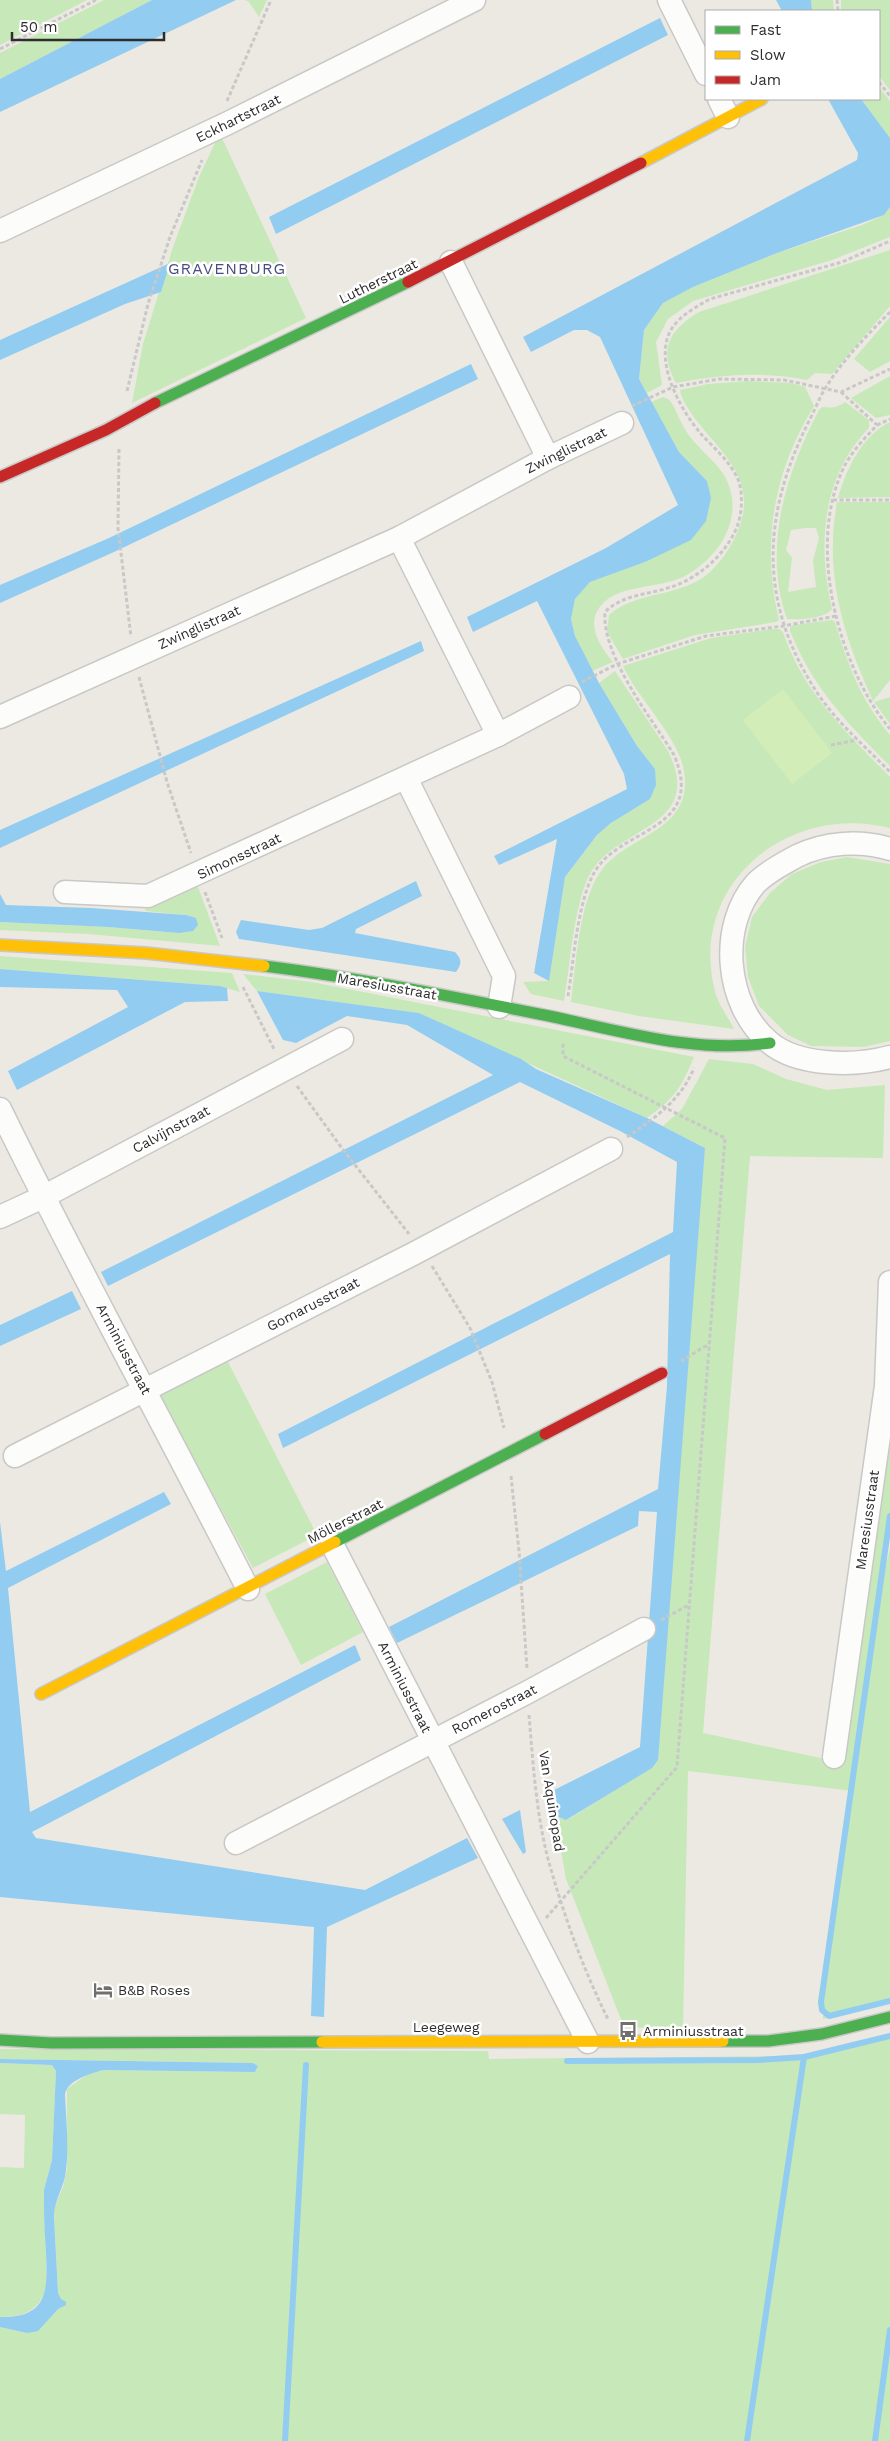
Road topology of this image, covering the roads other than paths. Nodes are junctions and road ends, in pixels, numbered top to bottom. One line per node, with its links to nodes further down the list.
1 (474, 0): 6 (street, Eckhartstraat)
2 (669, 0): 3 (street)
3 (705, 72)
4 (758, 100): 5 (street, Lutherstraat)
5 (723, 108): 7 (street, Lutherstraat)
6 (0, 231)
7 (451, 262): 9 (street); 10 (street, Lutherstraat)
8 (622, 423): 9 (street, Zwinglistraat)
9 (548, 458): 11 (street, Zwinglistraat)
10 (0, 477)
11 (399, 538): 13 (street, Zwinglistraat); 14 (street)
12 (569, 697): 14 (street, Simonsstraat)
13 (0, 717)
14 (498, 735): 15 (street, Simonsstraat)
15 (406, 778): 17 (street, Simonsstraat); 19 (street)
16 (890, 849): 21 (street)
17 (65, 892)
18 (0, 945): 19 (street, Maresiusstraat)
19 (499, 1007): 21 (street, Maresiusstraat)
20 (342, 1039): 25 (street, Calvijnstraat)
21 (770, 1043): 22 (street)
22 (890, 1060)
23 (0, 1109): 25 (street, Arminiusstraat)
24 (610, 1150): 29 (street, Gomarusstraat)
25 (43, 1196): 26 (street, Calvijnstraat); 29 (street, Arminiusstraat)
26 (0, 1217)
27 (890, 1282): 36 (street, Maresiusstraat)
28 (662, 1373): 31 (street, Möllerstraat)
29 (146, 1389): 30 (street, Gomarusstraat); 32 (street, Arminiusstraat)
30 (15, 1456)
31 (332, 1544): 32 (street, Möllerstraat); 35 (street, Arminiusstraat)
32 (248, 1589): 34 (street, Möllerstraat)
33 (644, 1629): 35 (street, Romerostraat)
34 (41, 1694)
35 (432, 1740): 37 (street, Romerostraat); 40 (street, Arminiusstraat)
36 (834, 1757)
37 (236, 1843)
38 (890, 2017): 40 (street, Leegeweg)
39 (0, 2040): 40 (street, Leegeweg)
40 (588, 2042)

